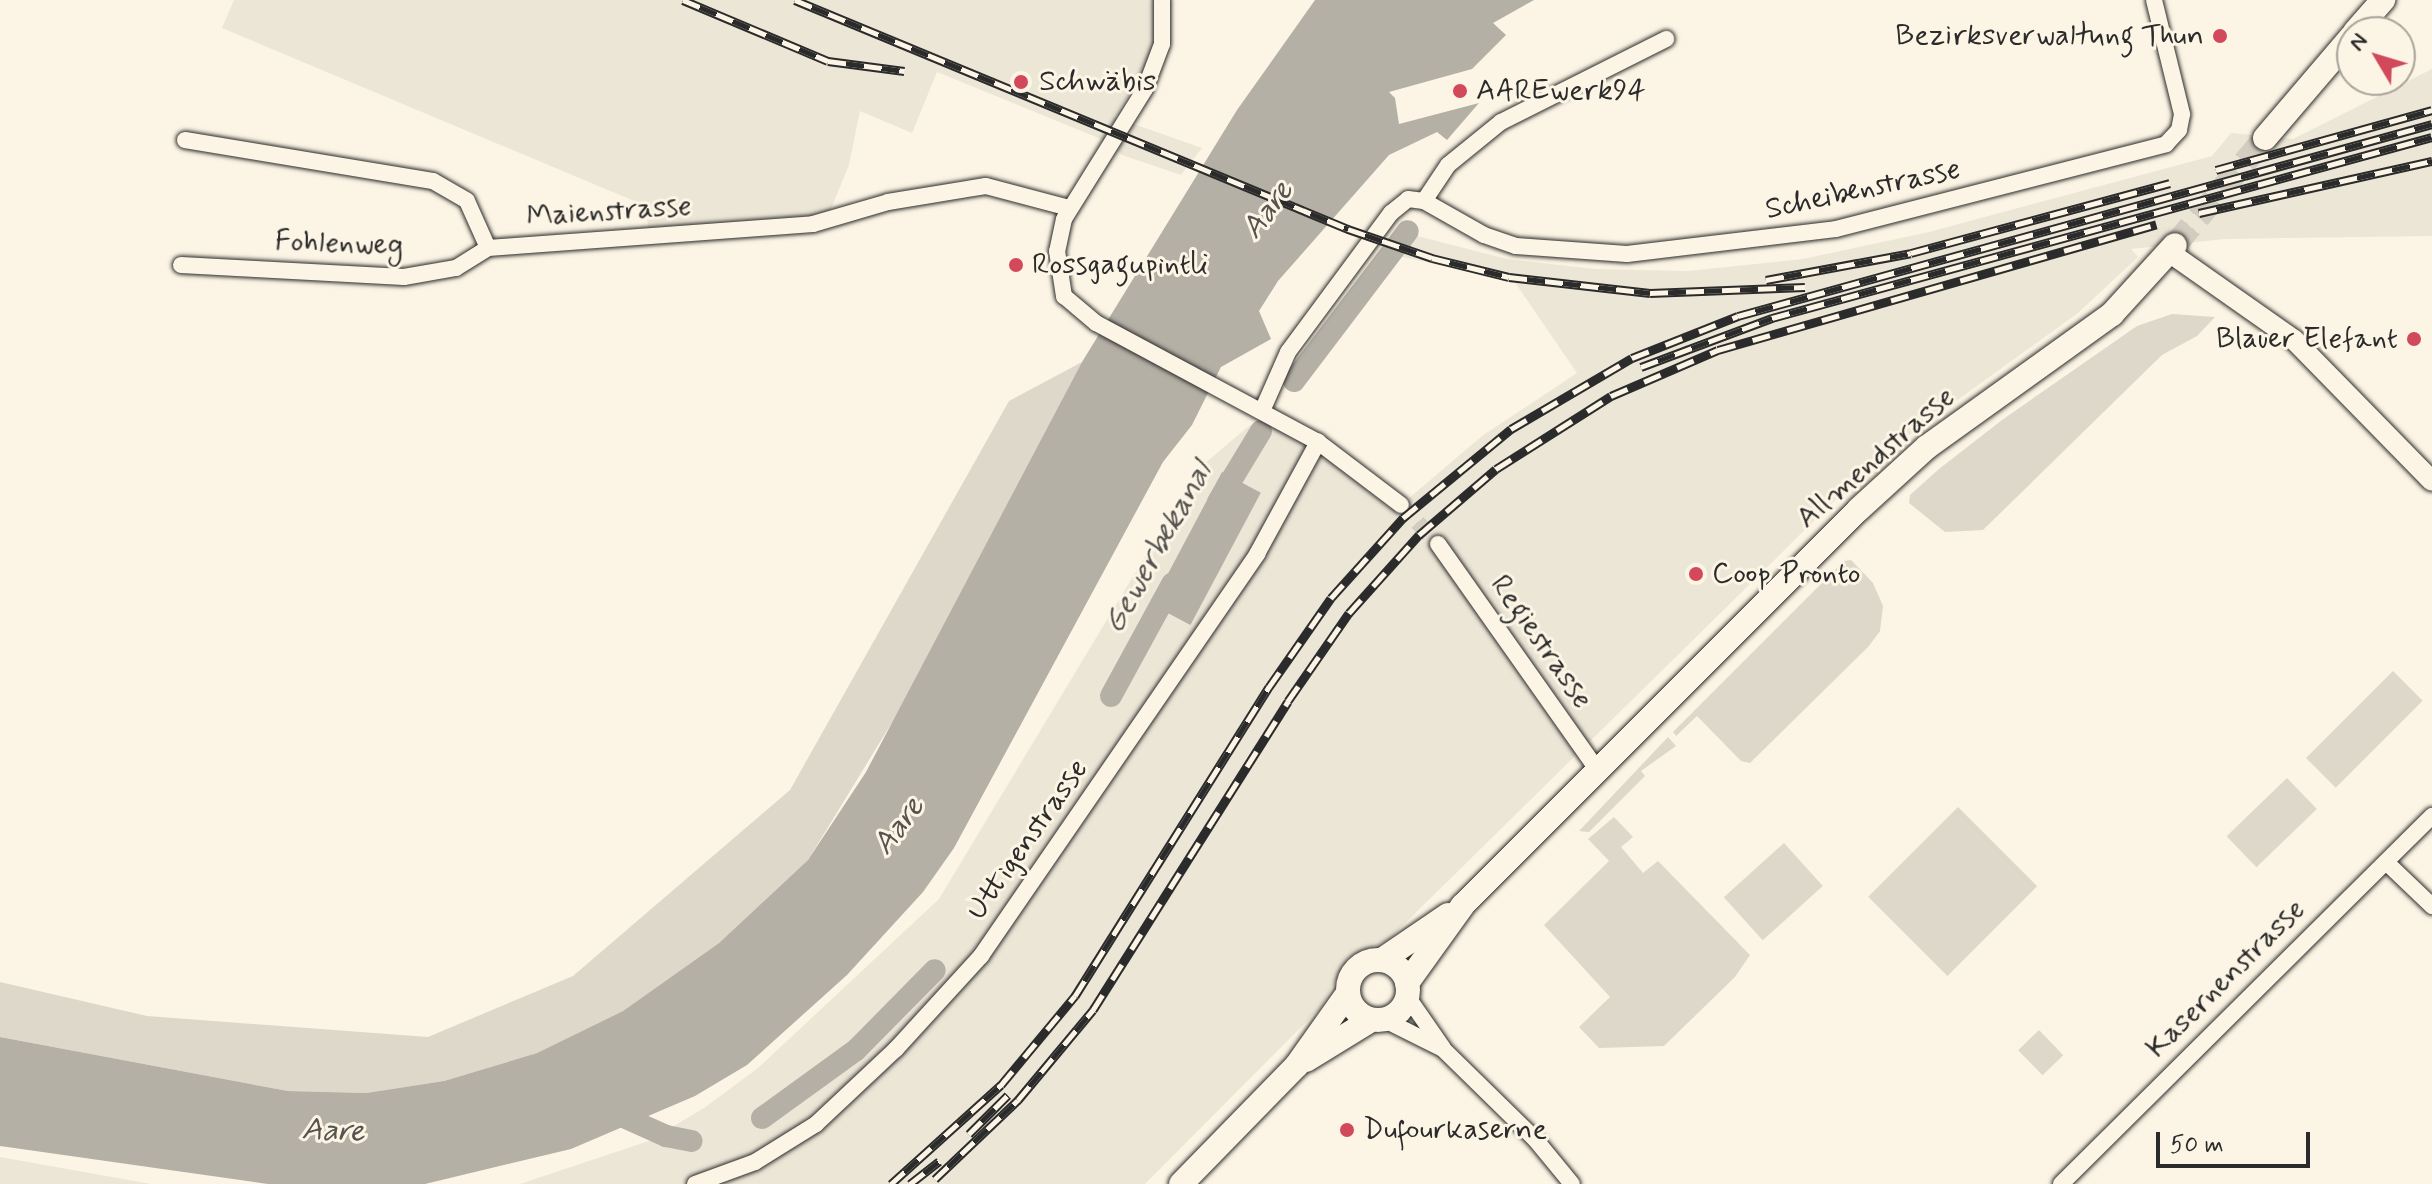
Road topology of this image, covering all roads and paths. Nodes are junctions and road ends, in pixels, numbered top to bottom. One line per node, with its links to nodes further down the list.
1 (1162, 0): 10 (street)
2 (2154, 0): 9 (street, Scheibenstrasse)
3 (2383, 0): 4 (main road)
4 (2369, 16)
5 (1666, 39): 9 (street)
6 (2336, 55): 7 (main road)
7 (2265, 138)
8 (185, 140): 11 (street, Maienstrasse)
9 (1424, 201): 14 (street)
10 (1069, 208): 11 (street, Maienstrasse); 14 (street)
11 (488, 248): 13 (street, Fohlenweg)
12 (2172, 249): 16 (street); 19 (main road, Allmendstrasse)
13 (181, 265)
14 (1262, 411): 15 (street)
15 (1318, 442): 17 (street); 30 (street, Uttigenstrasse)
16 (2432, 481)
17 (1401, 505)
18 (1438, 544): 19 (street, Regiestrasse)
19 (1598, 771): 22 (main road, Allmendstrasse)
20 (2432, 816): 21 (street, Kasernenstrasse)
21 (2386, 862): 23 (street); 33 (street, Kasernenstrasse)
22 (1463, 905): 24 (main road, Allmendstrasse); 25 (main road, Allmendstrasse)
23 (2432, 906)
24 (1382, 960): 25 (main road); 26 (main road)
25 (1407, 989): 27 (main road); 28 (street)
26 (1348, 993): 27 (main road); 29 (main road)
27 (1378, 1020): 28 (street); 29 (main road)
28 (1443, 1049): 32 (street)
29 (1297, 1065): 31 (main road)
30 (695, 1184)
31 (1181, 1184)
32 (1572, 1184)
33 (2061, 1184)

